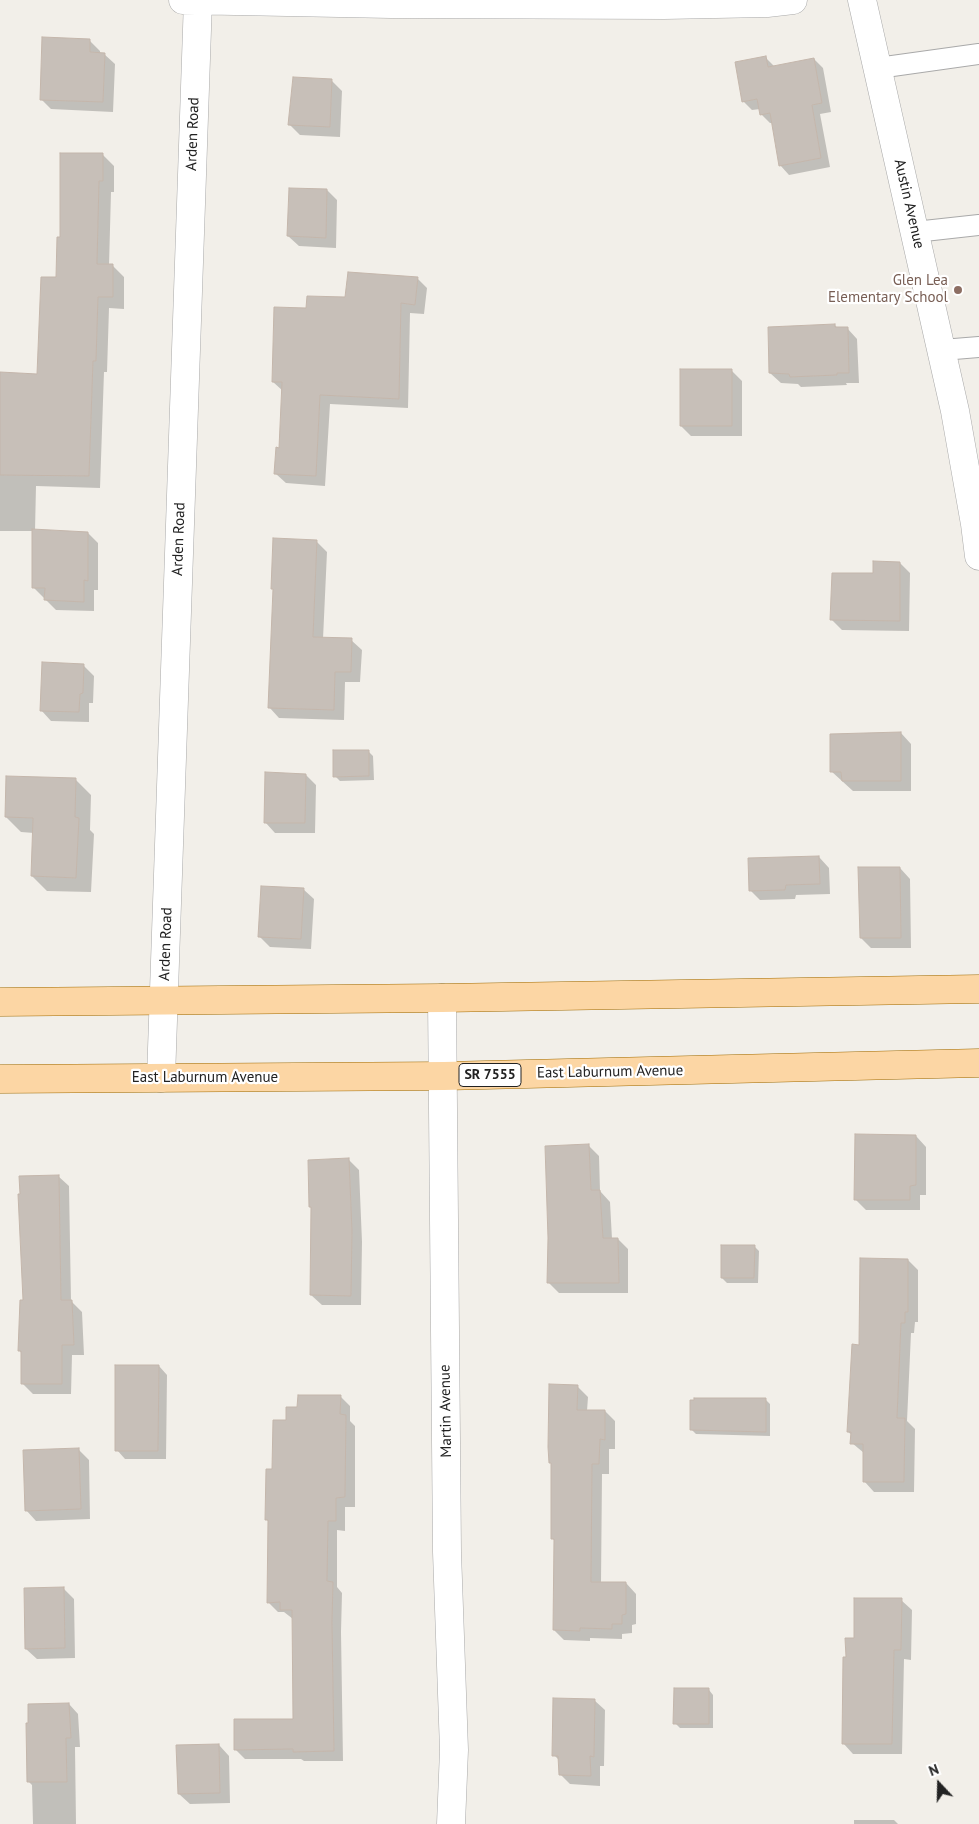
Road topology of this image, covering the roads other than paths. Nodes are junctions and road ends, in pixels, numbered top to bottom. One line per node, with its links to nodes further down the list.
1 (183, 0): 2 (street)
2 (198, 0): 3 (street); 14 (street, Arden Road)
3 (793, 0)
4 (862, 0): 6 (street, Austin Avenue)
5 (979, 54): 6 (lane)
6 (878, 68): 8 (street, Austin Avenue)
7 (979, 225): 8 (lane)
8 (915, 232): 10 (street, Austin Avenue)
9 (979, 347): 10 (lane)
10 (942, 350): 11 (street, Austin Avenue)
11 (979, 556)
12 (979, 989): 13 (main road)
13 (442, 998): 14 (main road); 17 (street, Martin Avenue)
14 (163, 1000): 15 (main road); 18 (street, Arden Road)
15 (0, 1002)
16 (979, 1063): 17 (main road, East Laburnum Avenue / SR 7555)
17 (444, 1076): 18 (main road, East Laburnum Avenue / SR 7555); 20 (street, Martin Avenue)
18 (161, 1078): 19 (main road, East Laburnum Avenue / SR 7555)
19 (0, 1079)
20 (451, 1824)

